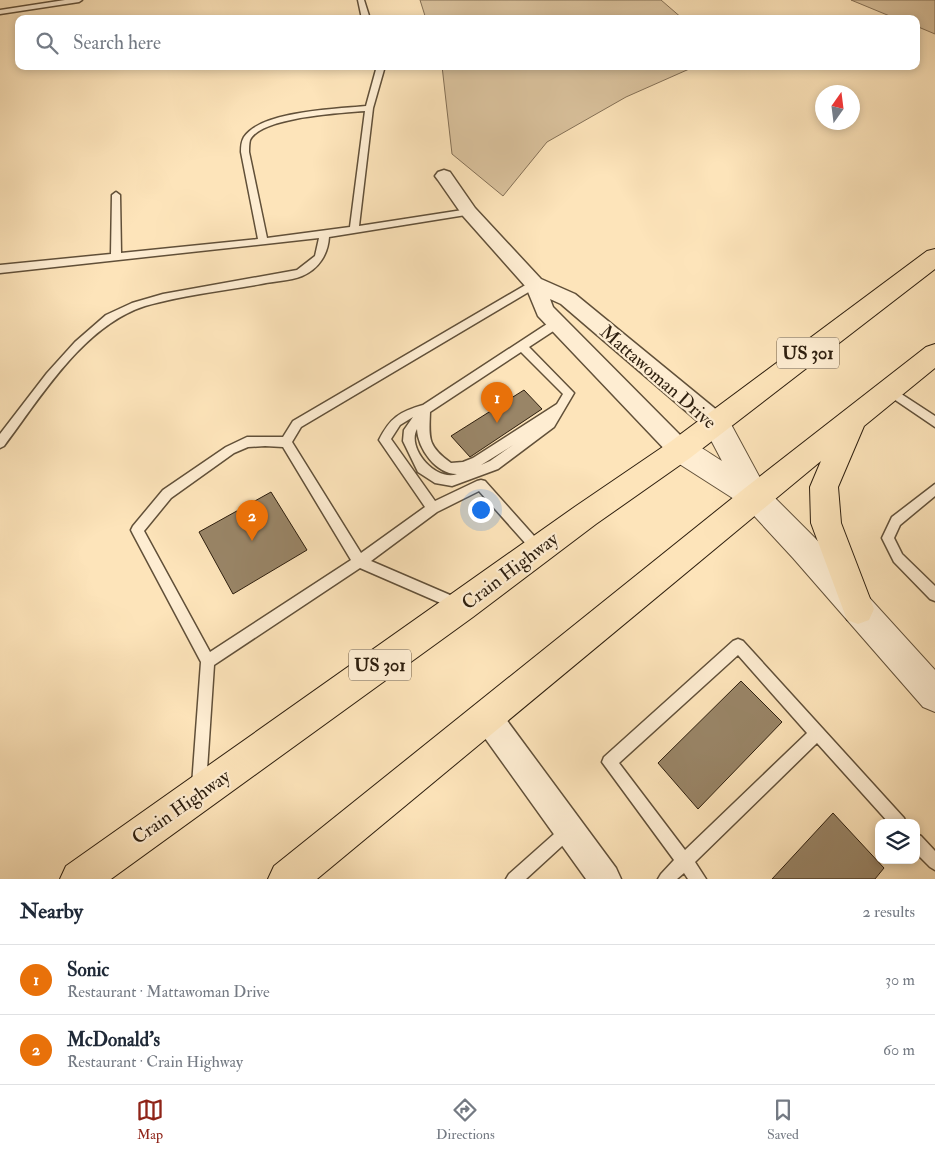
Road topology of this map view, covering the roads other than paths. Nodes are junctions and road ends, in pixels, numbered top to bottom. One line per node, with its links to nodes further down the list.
1 (79, 0): 3 (lane)
2 (360, 0): 4 (lane)
3 (0, 12)
4 (365, 15)
5 (380, 70): 6 (lane)
6 (369, 108): 10 (lane); 12 (lane)
7 (444, 176): 9 (street, Mattawoman Drive)
8 (116, 195): 13 (lane)
9 (469, 212): 10 (lane); 16 (street, Mattawoman Drive)
10 (354, 229): 11 (lane)
11 (324, 234): 12 (lane); 27 (lane)
12 (264, 242): 13 (lane)
13 (116, 257): 15 (lane)
14 (935, 257): 25 (highway, Crain Highway / US 301)
15 (0, 269)
16 (534, 284): 17 (street, Mattawoman Drive); 25 (street, Mattawoman Drive); 26 (lane)
17 (557, 324): 18 (lane); 28 (street, Mattawoman Drive)
18 (522, 346): 21 (lane); 22 (lane)
19 (935, 354): 20 (highway)
20 (889, 390): 23 (highway); 24 (lane)
21 (560, 406): 22 (lane); 22 (lane)
22 (426, 409): 31 (lane)
23 (853, 420): 30 (highway); 36 (highway)
24 (935, 422)
25 (716, 423): 28 (highway, Crain Highway / US 301); 30 (street, Mattawoman Drive)
26 (286, 442): 33 (lane); 37 (lane)
27 (0, 443)
28 (680, 450): 30 (street, Mattawoman Drive); 32 (highway, Crain Highway / US 301)
29 (935, 489): 34 (lane)
30 (755, 497): 36 (street, Mattawoman Drive); 39 (highway)
31 (433, 508): 32 (lane); 33 (lane)
32 (539, 550): 35 (highway, Crain Highway / US 301)
33 (359, 562): 35 (lane); 37 (lane)
34 (935, 595)
35 (462, 606): 41 (highway, Crain Highway / US 301)
36 (858, 609): 38 (street, Mattawoman Drive)
37 (208, 661): 41 (lane)
38 (935, 695)
39 (487, 716): 43 (street); 48 (highway)
40 (817, 732): 42 (lane); 45 (lane); 45 (lane)
41 (198, 795): 47 (highway, Crain Highway / US 301)
42 (895, 819)
43 (569, 829): 49 (lane); 50 (street)
44 (920, 845): 46 (lane)
45 (685, 862): 51 (lane); 52 (lane)
46 (935, 862)
47 (79, 879)
48 (287, 879)
49 (514, 879)
50 (605, 879)
51 (666, 879)
52 (698, 879)

